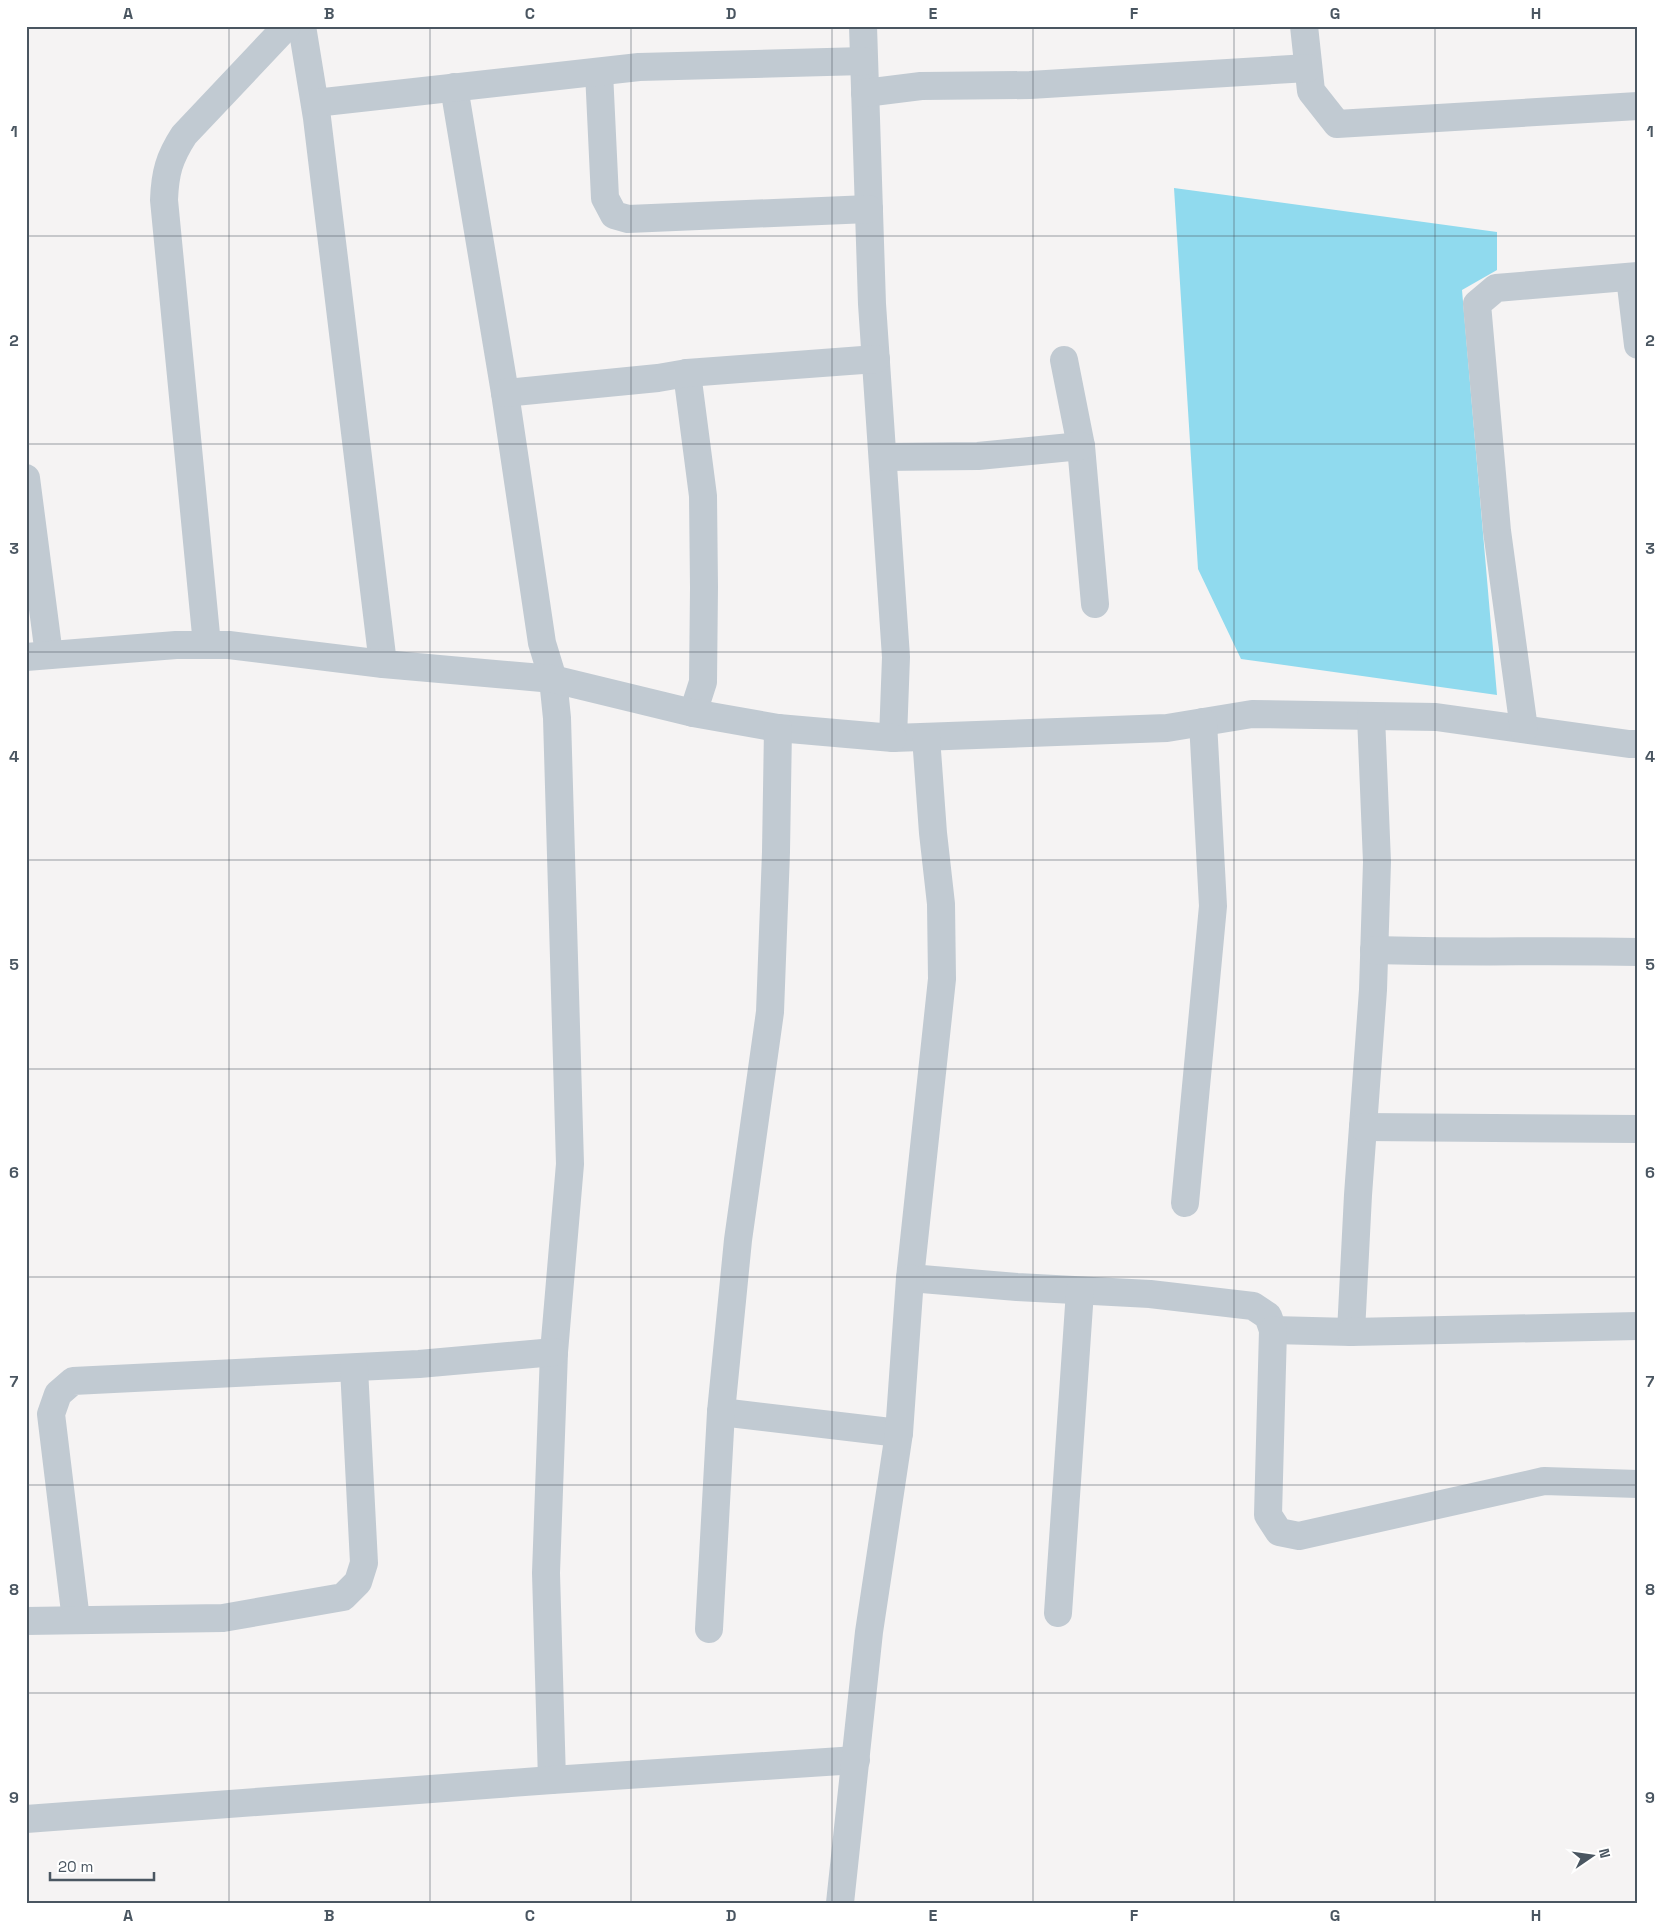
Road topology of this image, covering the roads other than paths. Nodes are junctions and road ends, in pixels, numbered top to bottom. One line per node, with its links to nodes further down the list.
1 (287, 26): 23 (street)
2 (302, 26): 10 (street)
3 (863, 26): 5 (street)
4 (1304, 26): 6 (street)
5 (864, 61): 7 (street); 9 (street)
6 (1308, 68): 9 (street); 11 (street)
7 (599, 72): 8 (street); 12 (street)
8 (454, 87): 10 (street); 18 (street)
9 (865, 93): 12 (street)
10 (314, 103): 25 (street)
11 (1638, 106)
12 (869, 209): 15 (street)
13 (1634, 277): 14 (street); 31 (street)
14 (1638, 345)
15 (876, 359): 17 (street); 20 (street)
16 (1064, 360): 19 (street)
17 (686, 373): 18 (street); 27 (street)
18 (505, 393): 26 (street)
19 (1081, 446): 20 (street); 22 (street)
20 (883, 458): 33 (street)
21 (26, 478): 24 (street)
22 (1095, 604)
23 (207, 645): 24 (street); 25 (street)
24 (38, 656)
25 (383, 664): 26 (street)
26 (553, 679): 27 (street); 45 (street)
27 (693, 713): 30 (street)
28 (1371, 716): 29 (street); 31 (street); 35 (street)
29 (1203, 722): 32 (street); 39 (street)
30 (778, 728): 33 (street); 47 (street)
31 (1524, 729): 34 (street)
32 (926, 737): 33 (street); 40 (street)
33 (893, 738)
34 (1638, 744)
35 (1374, 950): 36 (street); 37 (street)
36 (1638, 952)
37 (1363, 1127): 38 (street); 44 (street)
38 (1638, 1129)
39 (1185, 1204)
40 (910, 1278): 41 (street); 48 (street)
41 (1080, 1291): 43 (street); 50 (street)
42 (1638, 1326): 44 (street)
43 (1273, 1330): 44 (street); 49 (street)
44 (1351, 1332)
45 (554, 1352): 46 (street); 55 (street)
46 (354, 1368): 51 (street); 51 (street)
47 (721, 1412): 48 (street); 53 (street)
48 (899, 1433): 54 (street)
49 (1638, 1484)
50 (1058, 1613)
51 (76, 1620): 52 (street)
52 (26, 1621)
53 (709, 1629)
54 (856, 1760): 55 (street); 57 (street)
55 (552, 1780): 56 (street)
56 (26, 1819)
57 (840, 1903)

